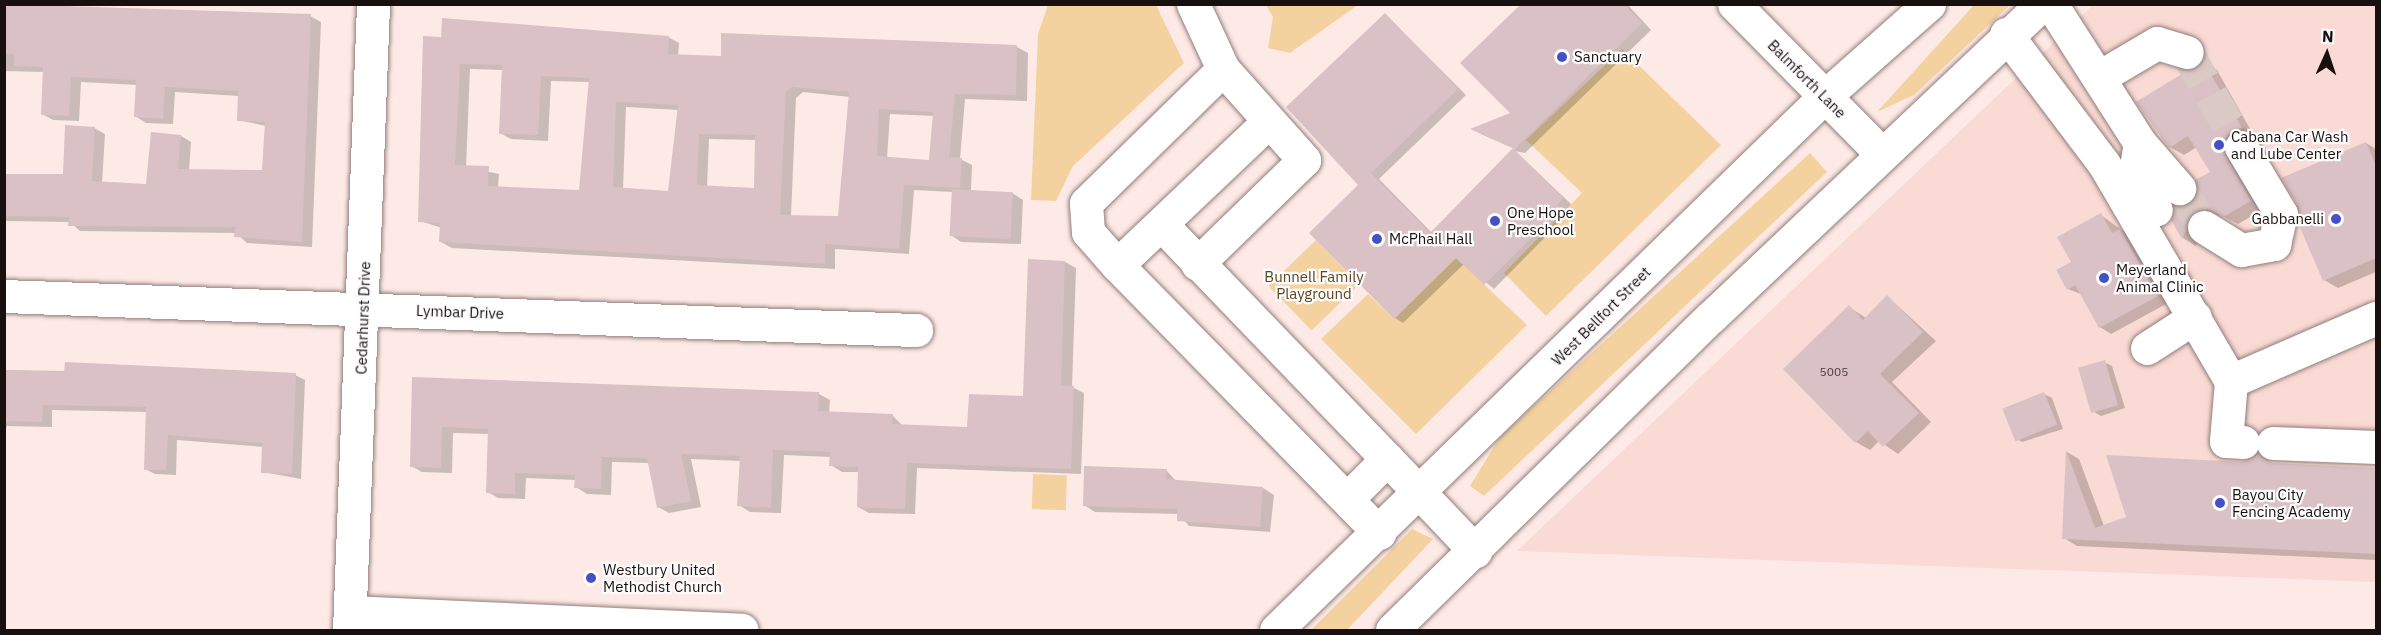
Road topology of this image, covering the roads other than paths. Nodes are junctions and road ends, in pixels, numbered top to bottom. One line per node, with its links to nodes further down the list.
1 (373, 4): 22 (main road, Cedarhurst Drive)
2 (1192, 4): 9 (main road)
3 (1734, 4): 11 (main road, Balmforth Lane)
4 (1929, 4): 11 (main road, West Bellfort Street)
5 (2042, 4): 7 (main road)
6 (2050, 4): 10 (main road)
7 (2006, 34): 15 (main road); 23 (main road)
8 (2172, 47): 10 (main road)
9 (1223, 69): 12 (main road); 20 (main road)
10 (2101, 76): 13 (main road)
11 (1825, 96): 15 (main road, Balmforth Lane); 30 (main road, West Bellfort Street)
12 (1269, 121): 17 (main road); 19 (main road)
13 (2140, 143): 16 (main road); 27 (main road)
14 (2241, 147): 18 (main road)
15 (1881, 153): 33 (main road)
16 (2180, 188)
17 (1162, 225): 19 (main road); 20 (main road)
18 (2204, 228)
19 (1197, 264): 29 (main road)
20 (1117, 265): 31 (main road)
21 (4, 296): 22 (main road, Lymbar Drive)
22 (363, 309): 25 (main road, Lymbar Drive); 34 (main road, Cedarhurst Drive)
23 (2195, 317): 26 (main road); 27 (main road)
24 (2376, 318): 27 (main road)
25 (916, 330)
26 (2147, 348)
27 (2231, 381): 28 (main road)
28 (2376, 447)
29 (1387, 459): 30 (main road); 31 (main road)
30 (1421, 494): 32 (main road, West Bellfort Street); 33 (main road)
31 (1347, 499): 32 (main road)
32 (1379, 533): 36 (main road, West Bellfort Street)
33 (1475, 551): 37 (main road)
34 (350, 621): 35 (main road)
35 (742, 630)
36 (1276, 630)
37 (1392, 630)

